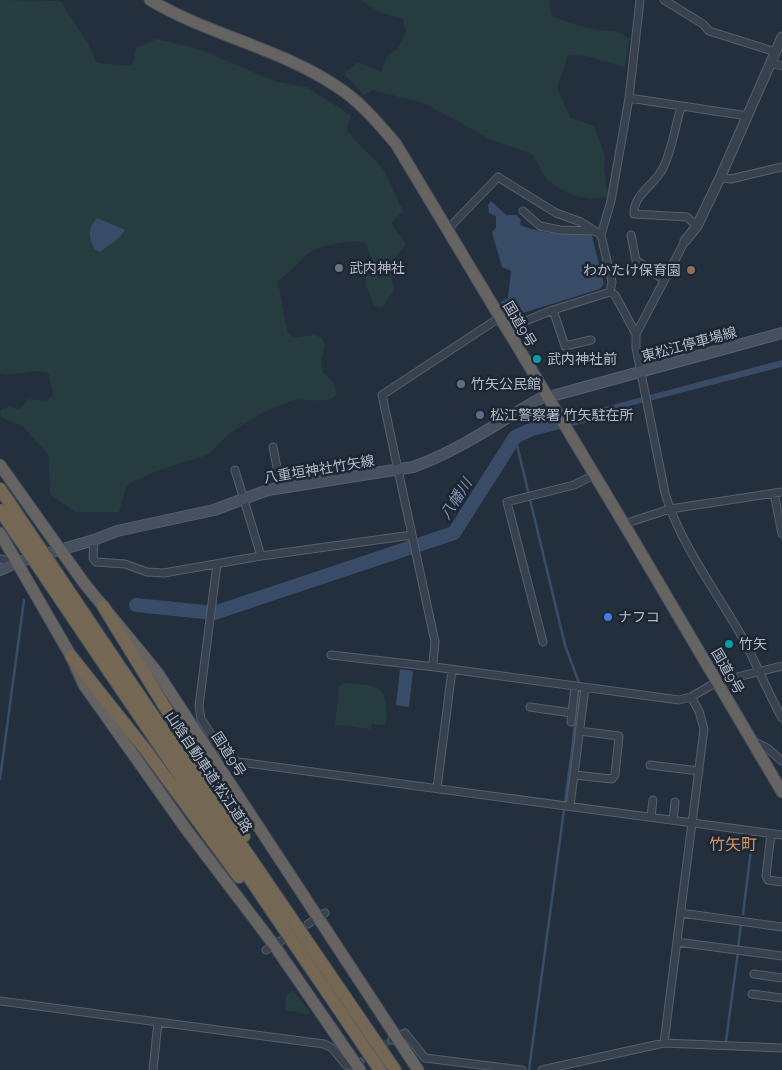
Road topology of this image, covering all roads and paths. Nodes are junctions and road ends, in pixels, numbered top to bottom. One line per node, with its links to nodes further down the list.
1 (150, 0): 15 (highway, 国道9号)
2 (640, 0): 8 (street)
3 (664, 0): 5 (street)
4 (782, 37): 5 (street)
5 (776, 52): 6 (street)
6 (771, 63): 7 (street); 10 (street)
7 (782, 66)
8 (629, 98): 9 (street); 16 (street)
9 (681, 107): 10 (street); 14 (street)
10 (748, 116): 12 (street)
11 (782, 167): 12 (street)
12 (720, 178): 14 (street)
13 (523, 211): 16 (street)
14 (697, 226): 18 (street)
15 (446, 231): 16 (street); 22 (highway, 国道9号)
16 (598, 233): 20 (street)
17 (631, 236): 19 (street)
18 (685, 241): 19 (street)
19 (664, 280): 25 (street)
20 (610, 292): 21 (street); 25 (street)
21 (553, 310): 23 (street); 26 (street)
22 (499, 318): 23 (highway, 国道9号); 32 (street)
23 (505, 329): 28 (highway, 国道9号)
24 (782, 333): 27 (main road, 東松江停車場線)
25 (636, 334): 27 (street)
26 (591, 340)
27 (641, 371): 28 (main road, 東松江停車場線); 39 (street)
28 (545, 396): 32 (main road, 八重垣神社竹矢線); 33 (highway, 国道9号)
29 (273, 447): 34 (street)
30 (0, 465): 45 (highway, 国道9号)
31 (234, 470): 37 (street)
32 (398, 470): 34 (main road, 八重垣神社竹矢線); 43 (street)
33 (594, 476): 40 (highway, 国道9号); 52 (street)
34 (281, 488): 37 (main road, 八重垣神社竹矢線)
35 (0, 489): 38 (highway, 山陰自動車道;松江道路)
36 (778, 493): 39 (street); 42 (street)
37 (244, 498): 44 (main road, 八重垣神社竹矢線); 46 (street)
38 (4, 506): 57 (highway, 山陰自動車道;松江道路, bridge)
39 (670, 509): 40 (street); 59 (street)
40 (624, 524): 60 (highway, 国道9号)
41 (0, 533): 48 (highway)
42 (782, 534)
43 (412, 535): 46 (street); 56 (street)
44 (94, 540): 45 (main road, 八重垣神社竹矢線); 49 (street)
45 (60, 549): 48 (main road, 八重垣神社竹矢線); 51 (highway, 国道9号)
46 (261, 556): 49 (street)
47 (0, 559): 48 (street)
48 (18, 562): 50 (main road, 八重垣神社竹矢線); 54 (highway)
49 (217, 564): 69 (street)
50 (0, 570)
51 (104, 606): 69 (highway, 国道9号); 93 (highway)
52 (543, 642)
53 (331, 655): 56 (street)
54 (71, 656): 89 (highway); 101 (highway)
55 (782, 666): 59 (street)
56 (435, 667): 58 (street)
57 (115, 670): 89 (highway, 山陰自動車道;松江道路); 93 (highway, 山陰自動車道;松江道路)
58 (452, 670): 61 (street); 75 (street)
59 (759, 670): 60 (street); 65 (street)
60 (717, 682): 62 (street); 68 (highway, 国道9号)
61 (579, 687): 62 (street); 64 (street); 67 (street)
62 (692, 697): 72 (street)
63 (530, 707): 64 (street)
64 (572, 713): 66 (street)
65 (782, 718)
66 (571, 722)
67 (579, 731): 73 (street); 73 (street)
68 (750, 740): 70 (street); 74 (highway, 国道9号)
69 (212, 745): 75 (street); 98 (highway, 国道9号)
70 (782, 761)
71 (650, 765): 72 (street)
72 (699, 772): 82 (street)
73 (574, 774): 79 (street)
74 (778, 777): 76 (highway, 国道9号)
75 (437, 788): 79 (street)
76 (782, 792)
77 (653, 800): 80 (street)
78 (675, 802): 81 (street)
79 (566, 805): 80 (street)
80 (651, 817): 81 (street)
81 (673, 820): 82 (street)
82 (692, 823): 83 (street); 86 (street)
83 (771, 834): 84 (street); 85 (street)
84 (782, 835)
85 (782, 882)
86 (681, 913): 87 (street); 88 (street)
87 (782, 927)
88 (677, 942): 90 (street); 99 (street)
89 (300, 952): 103 (highway, 山陰自動車道;松江道路)
90 (782, 956)
91 (754, 974): 92 (street)
92 (782, 978)
93 (343, 994): 104 (highway, 山陰自動車道;松江道路)
94 (752, 994): 95 (street)
95 (782, 998)
96 (0, 1001): 97 (street)
97 (158, 1022): 101 (street); 102 (street)
98 (393, 1039): 105 (highway, 国道9号); 106 (street)
99 (664, 1043): 100 (street); 107 (street)
100 (782, 1048)
101 (358, 1065)
102 (153, 1070)
103 (380, 1070)
104 (395, 1070)
105 (418, 1070)
106 (522, 1070)
107 (542, 1070)

